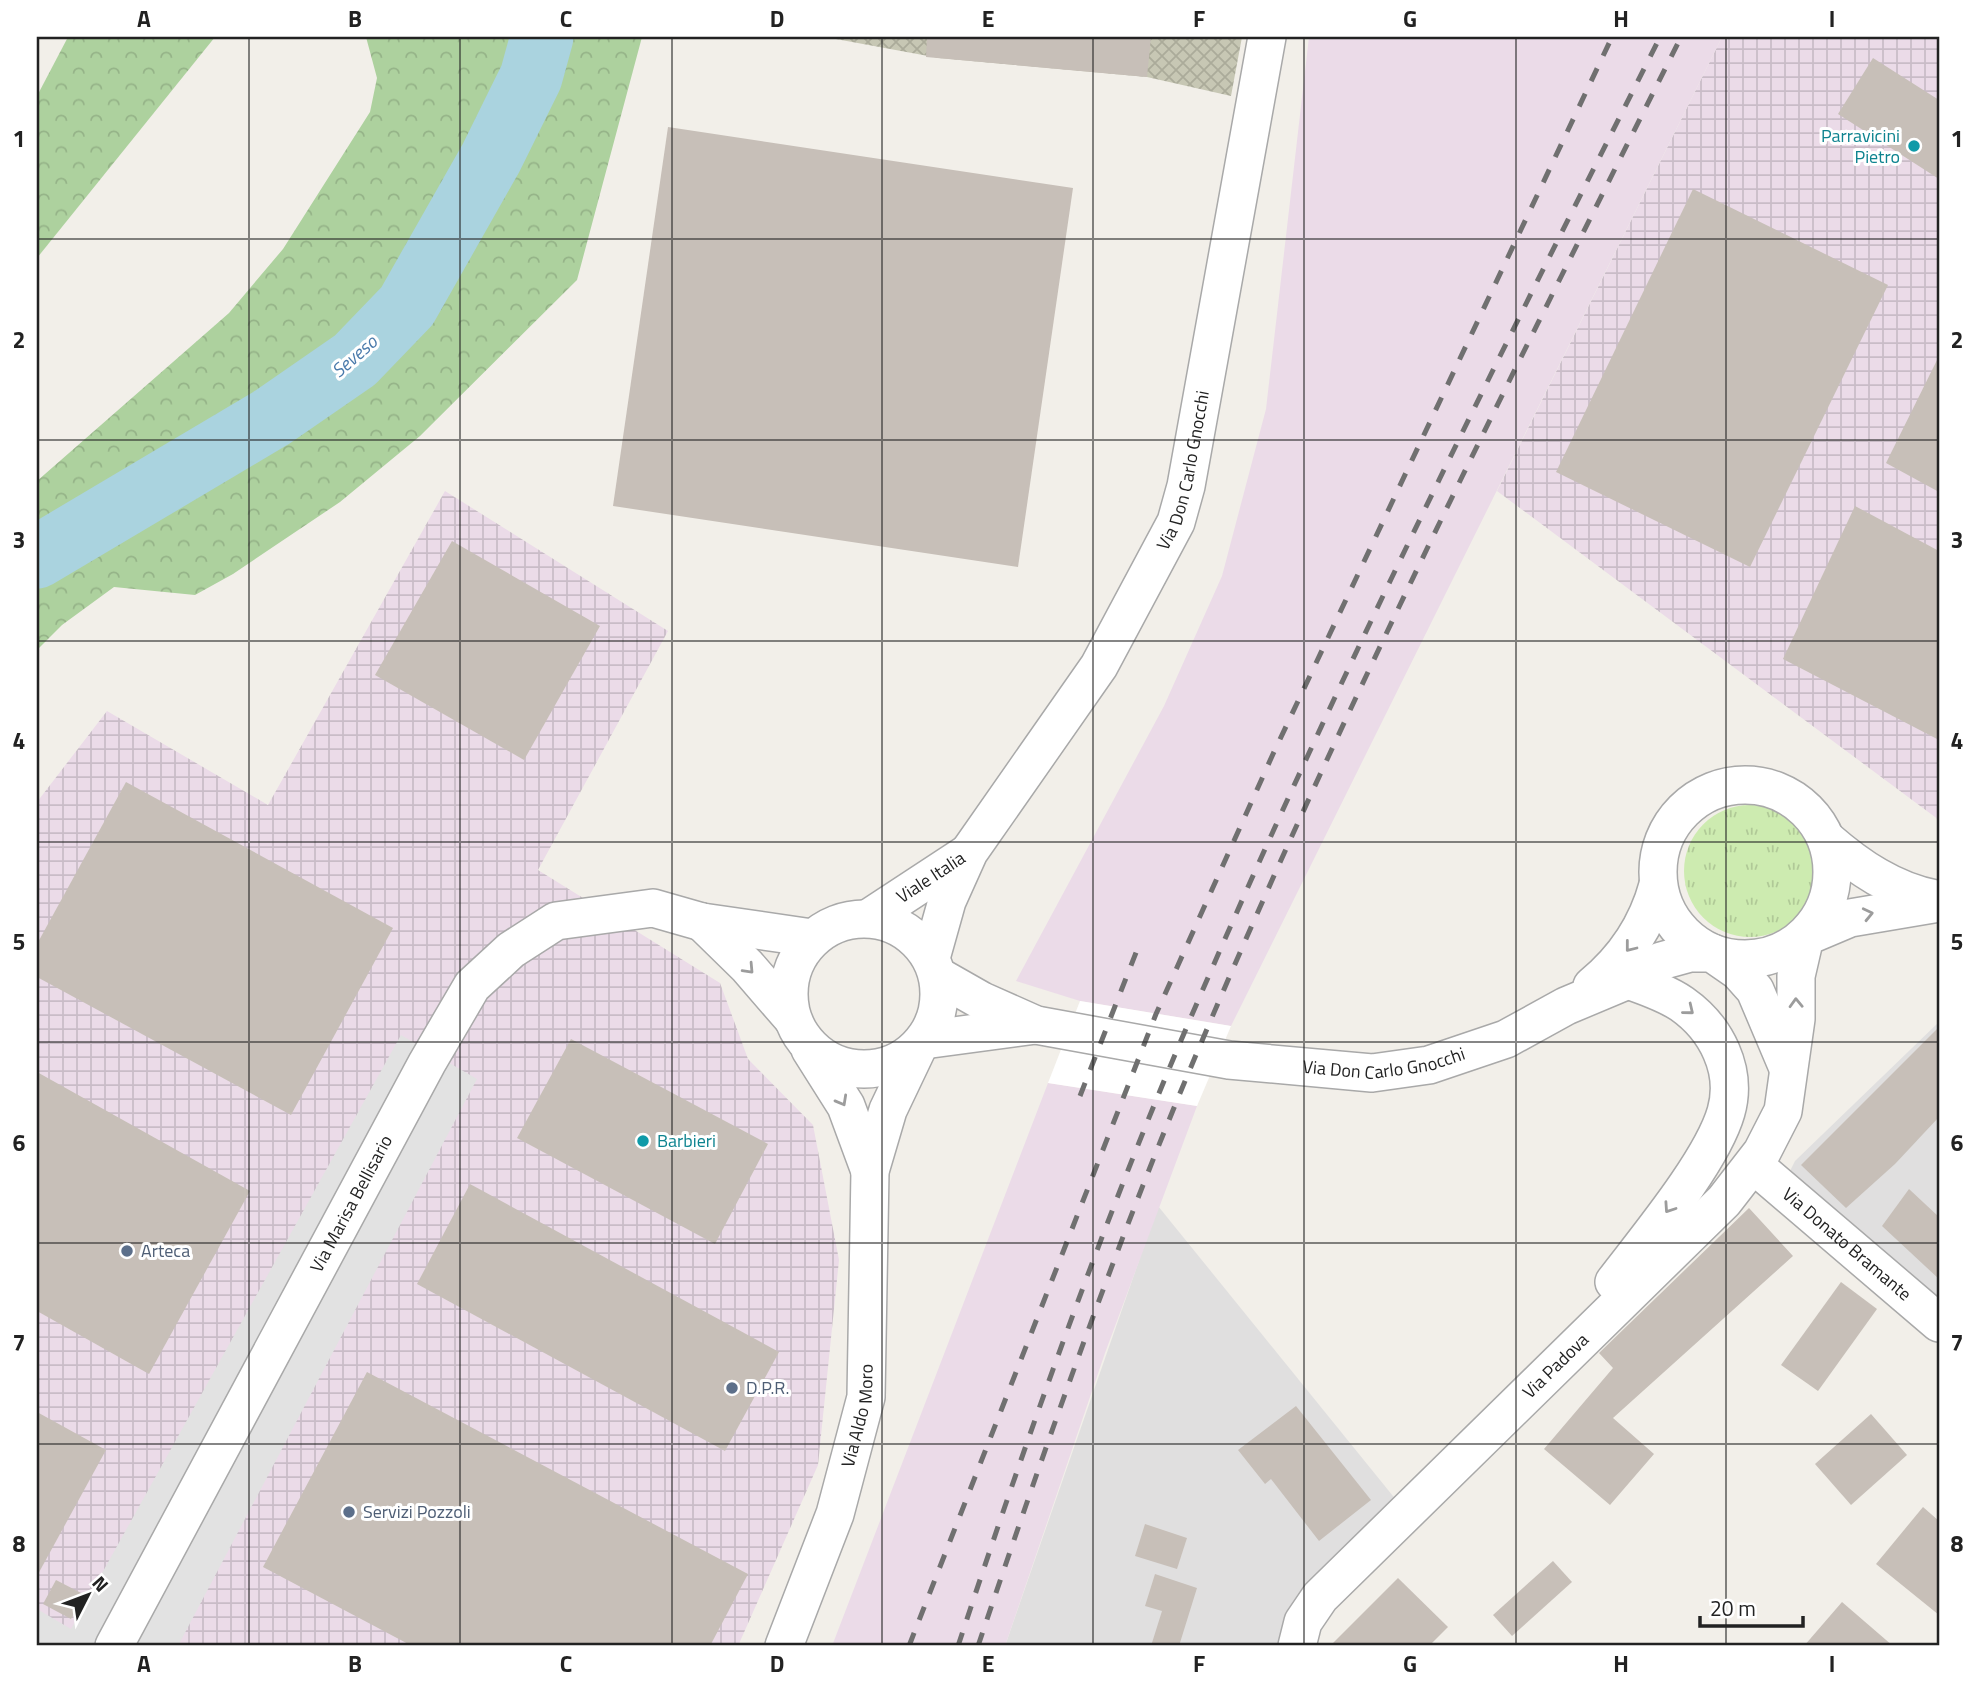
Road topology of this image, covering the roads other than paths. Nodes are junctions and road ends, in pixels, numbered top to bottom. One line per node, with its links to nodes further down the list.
1 (1267, 37): 3 (street, Via Don Carlo Gnocchi)
2 (1827, 840): 4 (street); 5 (street); 8 (street)
3 (969, 852): 6 (street, Viale Italia); 11 (street, Viale Italia)
4 (1658, 885): 10 (street); 13 (street, one-way to 13)
5 (1939, 901): 8 (street, one-way to 5)
6 (869, 918): 9 (street); 11 (street)
7 (702, 922): 9 (street, Via Marisa Bellisario); 15 (street, Via Marisa Bellisario, one-way to 15); 22 (street, Via Marisa Bellisario)
8 (1805, 937): 10 (street); 17 (street, Via Padova, one-way to 8)
9 (812, 938): 15 (street)
10 (1712, 953): 12 (street, Via Don Carlo Gnocchi); 17 (street)
11 (934, 967): 14 (street, Via Don Carlo Gnocchi); 16 (street)
12 (1628, 980): 13 (street, Via Don Carlo Gnocchi); 21 (street, one-way to 21)
13 (1566, 1006): 14 (street, Via Don Carlo Gnocchi)
14 (1036, 1026): 16 (street, Via Don Carlo Gnocchi)
15 (799, 1030): 16 (street); 19 (street, Via Aldo Moro, one-way to 19)
16 (921, 1044): 19 (street, Via Aldo Moro)
17 (1788, 1069): 18 (street, Via Padova)
18 (1754, 1165): 20 (street, Via Donato Bramante); 21 (street, Via Padova)
19 (870, 1171): 23 (street, Via Aldo Moro)
20 (1939, 1323)
21 (1570, 1351): 24 (street, Via Padova)
22 (114, 1646)
23 (784, 1646)
24 (1297, 1646)

